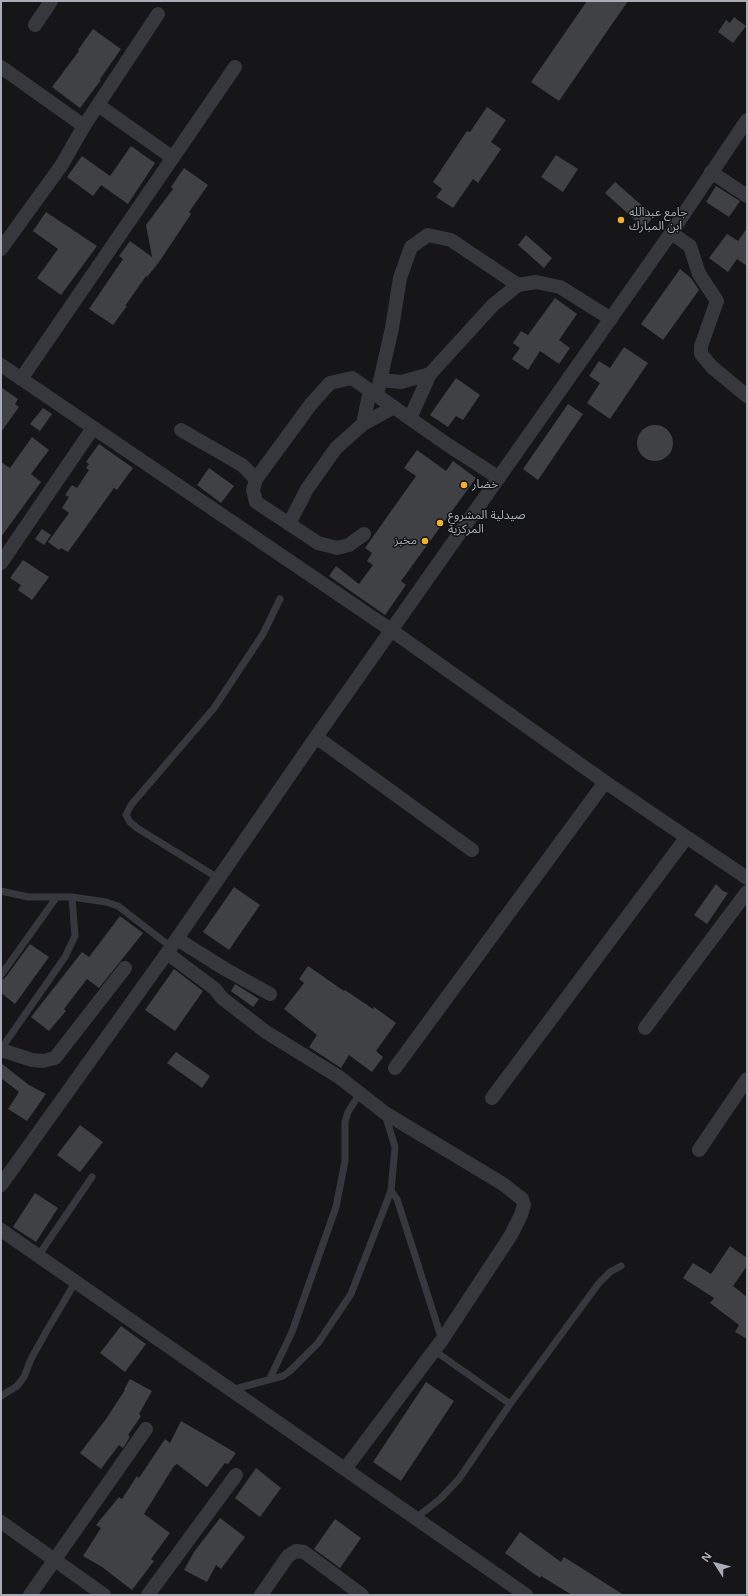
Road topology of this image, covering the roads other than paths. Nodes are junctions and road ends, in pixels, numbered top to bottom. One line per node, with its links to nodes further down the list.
1 (51, 1): 3 (street)
2 (158, 14): 6 (street)
3 (35, 25)
4 (1, 67): 8 (street)
5 (235, 67): 9 (street)
6 (98, 105): 8 (street); 9 (street)
7 (747, 120): 10 (street)
8 (84, 126): 13 (street)
9 (173, 158): 18 (street)
10 (711, 172): 11 (street); 12 (street)
11 (747, 196)
12 (671, 233): 15 (street); 20 (street)
13 (1, 249)
14 (518, 285): 15 (street); 17 (street); 19 (street)
15 (611, 319): 27 (street)
16 (1, 366): 18 (street)
17 (430, 374): 19 (street); 22 (street)
18 (21, 379): 24 (street)
19 (375, 388): 21 (street); 23 (street); 26 (street)
20 (747, 396)
21 (394, 407): 22 (street); 23 (street)
22 (410, 418): 27 (street)
23 (363, 424): 28 (street)
24 (93, 428): 30 (street); 32 (street)
25 (180, 430): 26 (street)
26 (256, 478): 28 (street)
27 (499, 478): 32 (street)
28 (289, 524): 29 (street)
29 (364, 534)
30 (1, 563)
31 (280, 599): 37 (lane)
32 (391, 630): 33 (street); 34 (street)
33 (316, 737): 36 (street); 37 (street)
34 (605, 782): 35 (street); 49 (street)
35 (686, 838): 38 (street); 52 (street)
36 (472, 850)
37 (218, 878): 43 (street)
38 (747, 878)
39 (1, 891): 42 (lane)
40 (747, 892): 47 (street)
41 (72, 897): 42 (lane); 43 (lane); 48 (lane)
42 (56, 898): 45 (lane)
43 (172, 946): 46 (street); 51 (street); 56 (street)
44 (125, 968): 48 (street)
45 (1, 975)
46 (270, 994)
47 (645, 1028)
48 (1, 1049)
49 (395, 1068)
50 (747, 1078): 54 (street)
51 (360, 1093): 53 (street); 63 (lane)
52 (492, 1098)
53 (385, 1113): 57 (lane); 62 (street)
54 (699, 1150)
55 (92, 1177): 59 (lane)
56 (1, 1185)
57 (391, 1191): 62 (lane); 63 (lane)
58 (1, 1230): 59 (street)
59 (38, 1256): 61 (street)
60 (621, 1266): 66 (lane)
61 (76, 1281): 64 (street); 65 (lane)
62 (438, 1345): 66 (lane); 68 (street)
63 (270, 1378): 64 (lane)
64 (231, 1390): 68 (street)
65 (1, 1396)
66 (510, 1404): 70 (lane)
67 (146, 1429): 72 (street)
68 (345, 1469): 70 (street)
69 (236, 1475): 75 (street)
70 (416, 1518): 78 (street)
71 (1, 1522): 72 (street)
72 (54, 1560): 73 (street); 74 (street)
73 (30, 1595)
74 (104, 1595)
75 (148, 1595)
76 (261, 1595): 77 (street)
77 (362, 1595)
78 (526, 1595)

